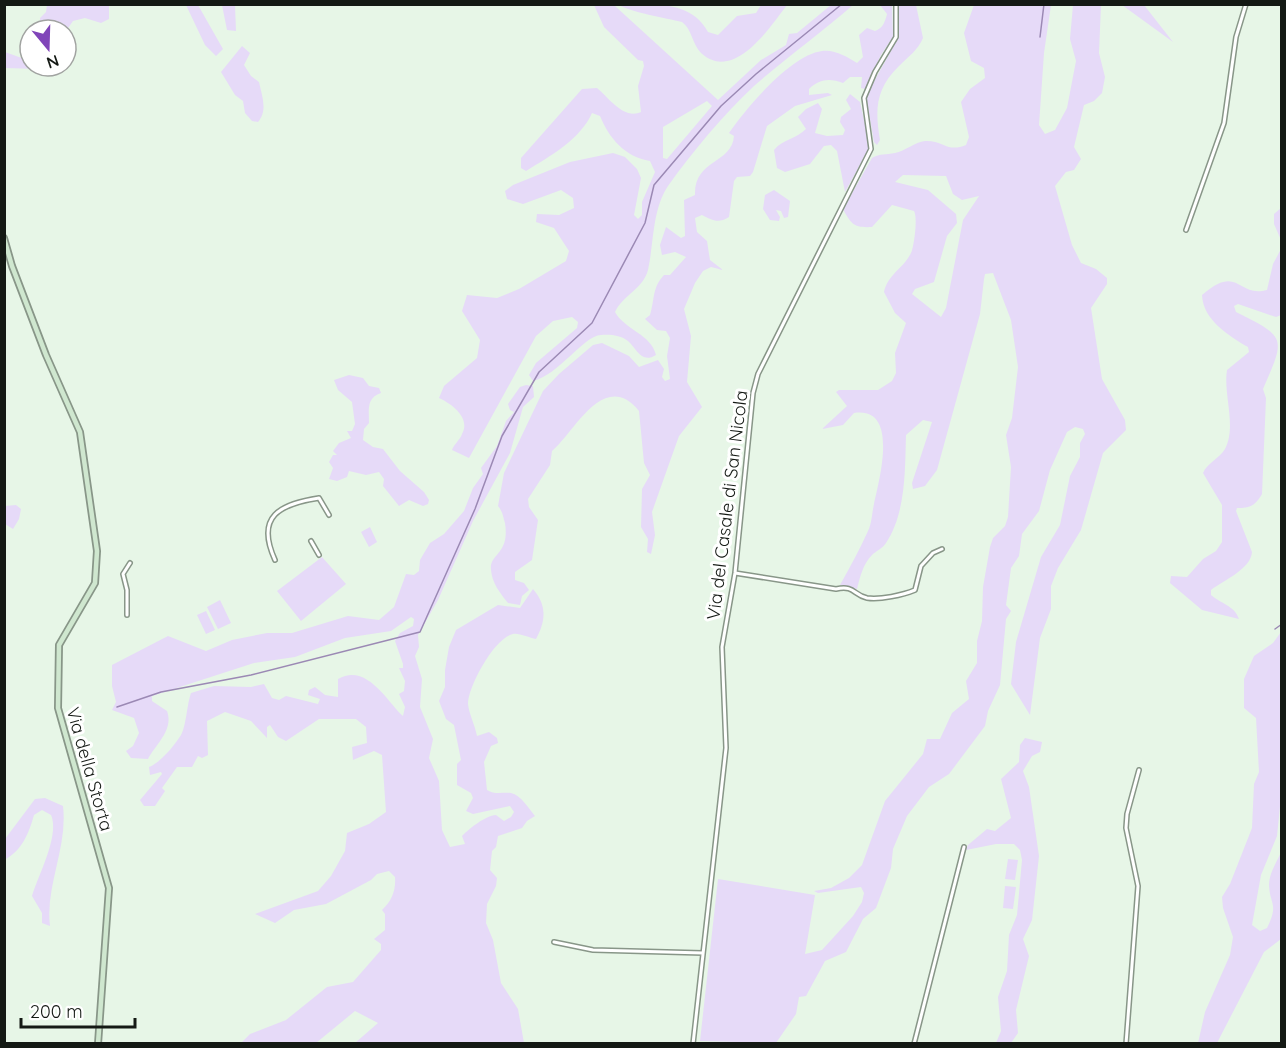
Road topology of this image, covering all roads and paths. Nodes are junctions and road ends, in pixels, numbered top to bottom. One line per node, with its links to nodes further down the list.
1 (896, 4): 11 (street, Via del Casale di San Nicola)
2 (1246, 4): 3 (street)
3 (1186, 230)
4 (4, 238): 17 (main road, Via della Storta)
5 (329, 515): 9 (street)
6 (310, 541): 8 (street)
7 (942, 549): 11 (street)
8 (319, 555)
9 (274, 561)
10 (130, 563): 12 (street)
11 (735, 573): 16 (street, Via del Casale di San Nicola)
12 (126, 615)
13 (1139, 770): 20 (street)
14 (964, 847): 19 (street)
15 (554, 942): 16 (street)
16 (703, 953): 18 (street, Via del Casale di San Nicola)
17 (98, 1044)
18 (693, 1044)
19 (914, 1044)
20 (1126, 1044)

